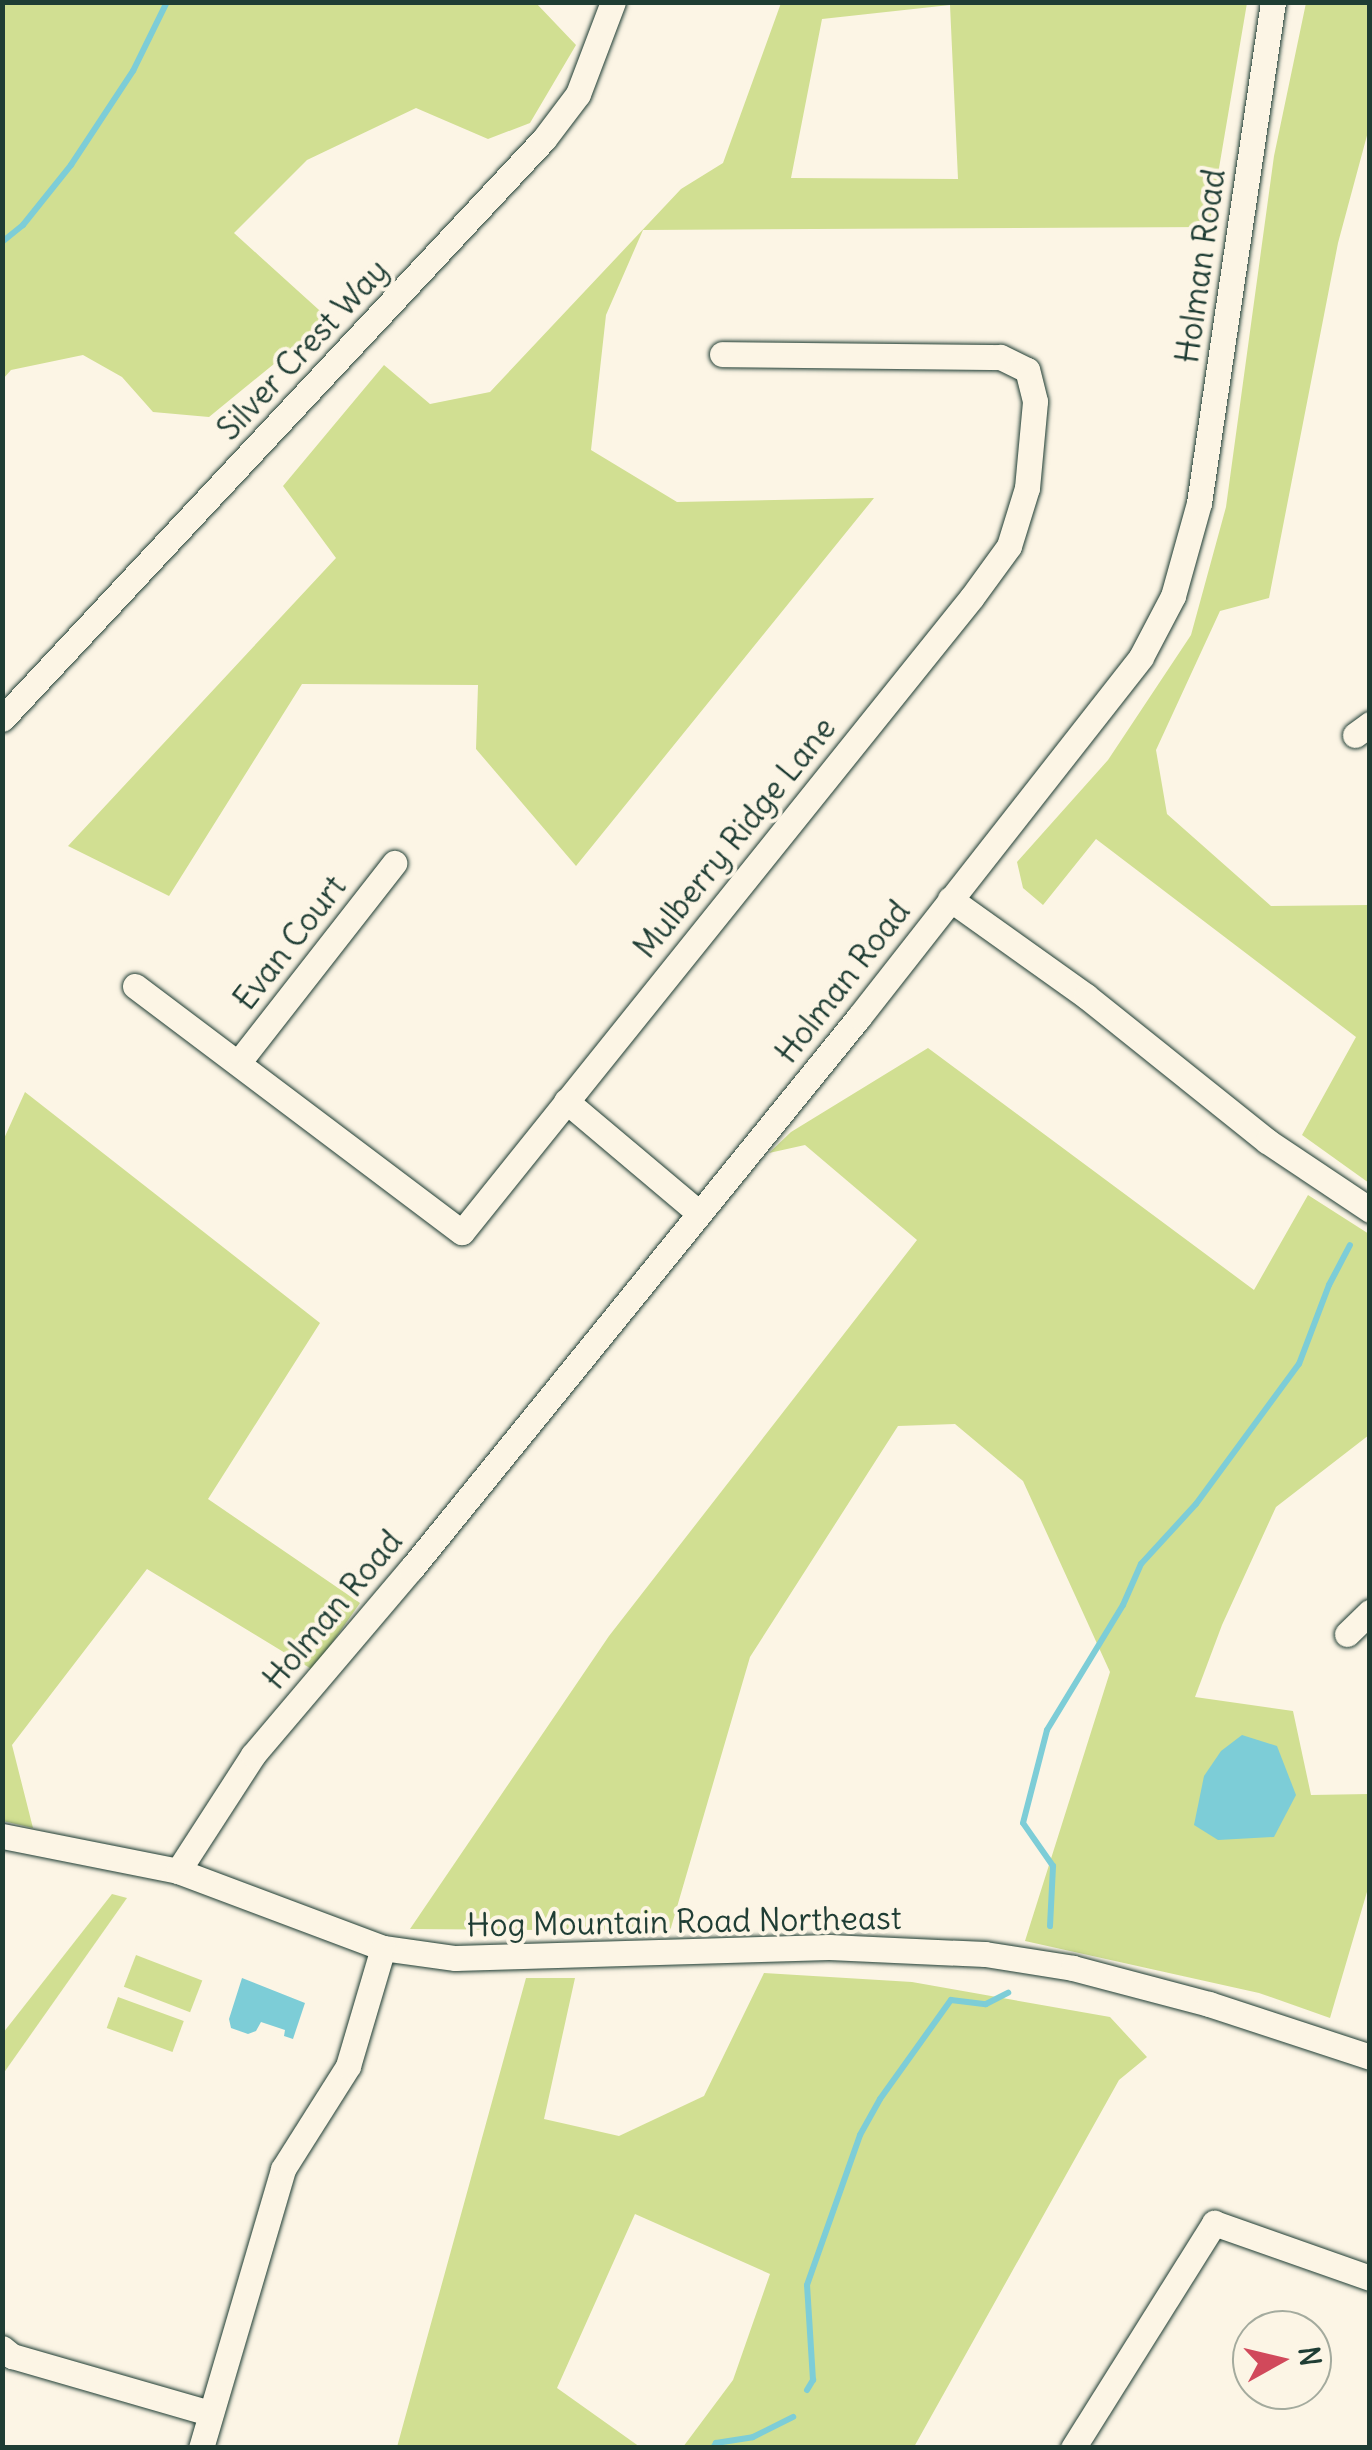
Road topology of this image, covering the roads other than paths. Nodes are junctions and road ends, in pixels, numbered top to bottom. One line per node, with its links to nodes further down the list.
1 (614, 2): 4 (street, Silver Crest Way)
2 (1273, 2): 6 (street, Holman Road)
3 (722, 354): 9 (street, Mulberry Ridge Lane)
4 (2, 718)
5 (394, 863): 8 (street, Evan Court)
6 (950, 899): 10 (street); 11 (street, Holman Road)
7 (136, 986): 8 (street, Mulberry Ridge Lane)
8 (238, 1063): 9 (street, Mulberry Ridge Lane)
9 (566, 1101): 11 (street)
10 (1370, 1210)
11 (699, 1213): 15 (street, Holman Road)
12 (1370, 1612): 13 (street)
13 (1347, 1634)
14 (2, 1836): 15 (street, Hog Mountain Road Northeast)
15 (178, 1872): 16 (street, Hog Mountain Road Northeast)
16 (383, 1948): 17 (street, Hog Mountain Road Northeast); 20 (street)
17 (1370, 2057)
18 (1370, 2278): 22 (street)
19 (2, 2348): 20 (street)
20 (210, 2413): 21 (street)
21 (200, 2448)
22 (1073, 2448)

